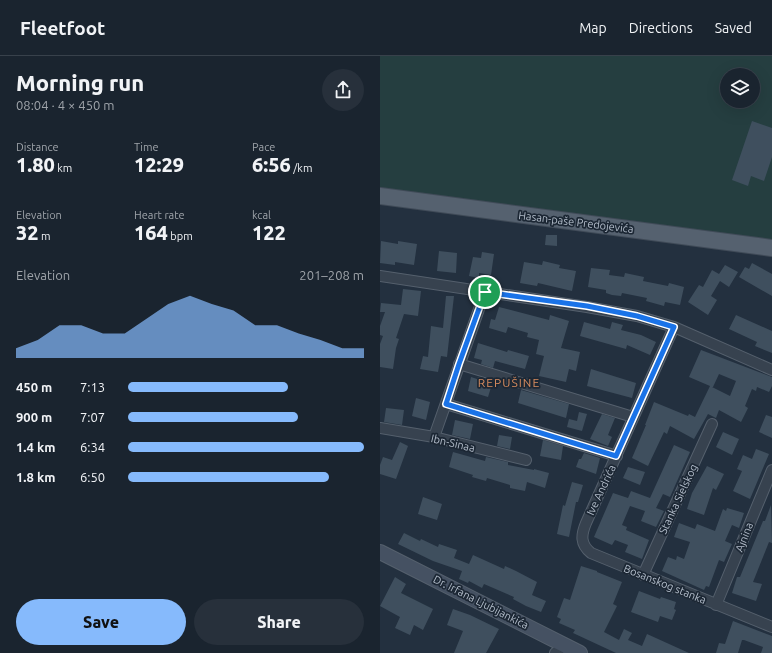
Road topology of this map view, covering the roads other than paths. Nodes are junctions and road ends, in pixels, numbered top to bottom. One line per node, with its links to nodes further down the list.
1 (380, 196): 2 (main road, Hasan-paše Predojevića)
2 (772, 248)
3 (380, 276): 4 (street)
4 (485, 292): 5 (street); 6 (street)
5 (674, 327): 7 (street); 9 (street, Ive Andrića)
6 (459, 364): 8 (street); 9 (street)
7 (772, 370)
8 (446, 404): 12 (street); 13 (street)
9 (634, 417): 13 (street, Ive Andrića)
10 (712, 424): 18 (street, Stanka Sielskog)
11 (380, 428): 12 (street, Ibn-Sinaa)
12 (434, 438): 14 (street, Ibn-Sinaa)
13 (616, 456): 16 (street, Ive Andrića)
14 (526, 460)
15 (772, 470): 19 (street, Ajnina)
16 (586, 523): 18 (street, Bosanskog stanka)
17 (380, 552): 21 (main road, Dr. Irfana Ljubijankića)
18 (643, 575): 19 (street, Bosanskog stanka)
19 (716, 605): 20 (street, Bosanskog stanka)
20 (772, 627)
21 (560, 649): 22 (main road, Dr. Irfana Ljubijankića)
22 (580, 653)

